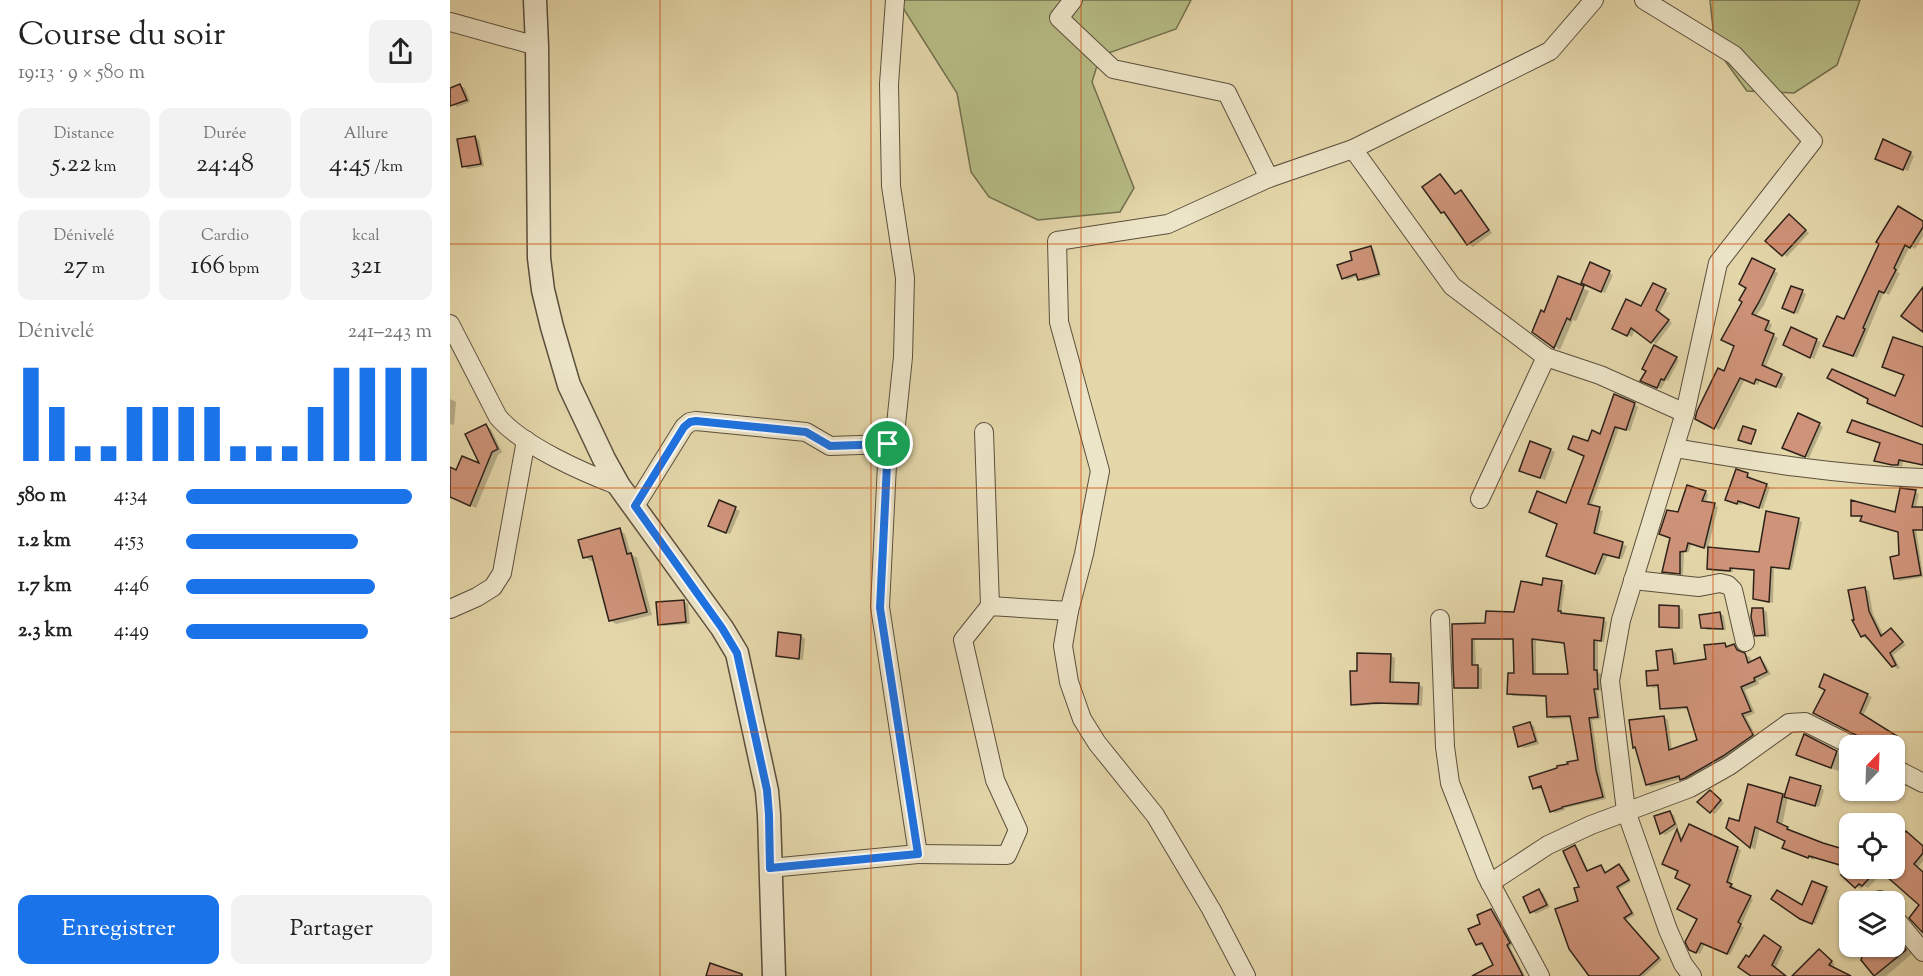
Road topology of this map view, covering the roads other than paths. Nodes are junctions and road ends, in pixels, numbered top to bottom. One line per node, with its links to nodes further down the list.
1 (535, 0): 7 (street)
2 (895, 0): 15 (street)
3 (1073, 0): 9 (street)
4 (1594, 0): 8 (street)
5 (1644, 0): 12 (street)
6 (450, 22): 7 (street)
7 (537, 46): 18 (street)
8 (1353, 149): 9 (street); 11 (street)
9 (1269, 178): 24 (street)
10 (450, 324): 14 (street)
11 (1546, 357): 12 (street); 19 (street)
12 (1685, 413): 16 (street)
13 (984, 432): 22 (street)
14 (526, 440): 18 (street); 23 (street)
15 (888, 444): 20 (street); 31 (street)
16 (1675, 448): 17 (street); 21 (street)
17 (1923, 478)
18 (618, 486): 20 (street)
19 (1480, 499)
20 (635, 506): 32 (street)
21 (1633, 580): 26 (street); 30 (street)
22 (990, 606): 24 (street); 31 (street)
23 (450, 609)
24 (1069, 611): 37 (street)
25 (1440, 619): 33 (street)
26 (1745, 642)
27 (1839, 739): 30 (street)
28 (1905, 774): 29 (street)
29 (1923, 783)
30 (1626, 811): 33 (street); 39 (street)
31 (918, 854): 32 (street)
32 (770, 868): 36 (street)
33 (1490, 883): 38 (street)
34 (1905, 930): 35 (street)
35 (1923, 952)
36 (774, 976)
37 (1246, 976)
38 (1540, 976)
39 (1692, 976)

